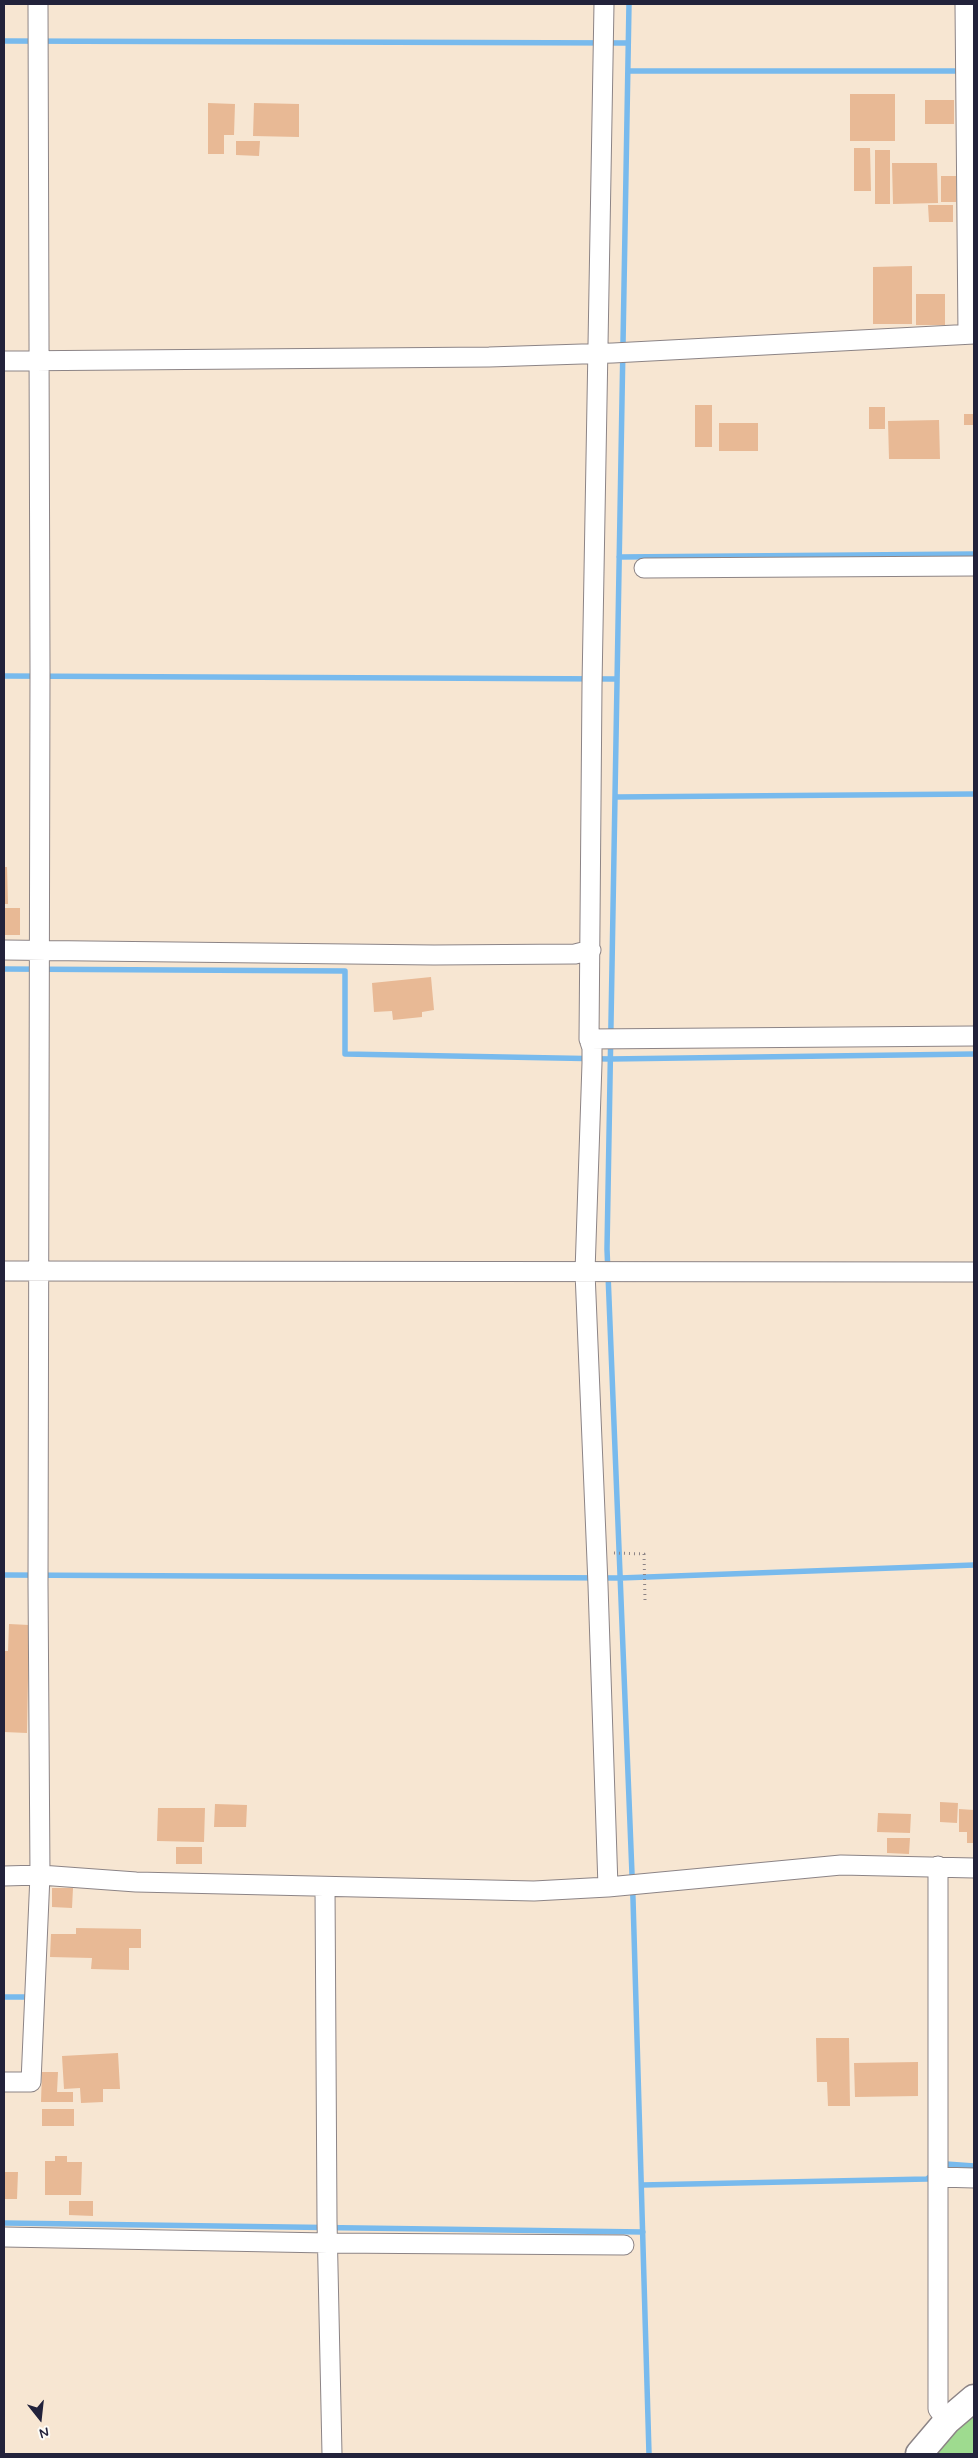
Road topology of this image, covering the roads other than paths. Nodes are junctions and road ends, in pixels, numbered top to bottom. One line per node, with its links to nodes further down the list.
1 (38, 4): 7 (street)
2 (604, 4): 5 (street)
3 (965, 4): 4 (street)
4 (971, 334): 5 (street)
5 (613, 353): 7 (street); 11 (street)
6 (4, 360): 7 (street)
7 (37, 360): 12 (street)
8 (974, 566): 9 (street)
9 (644, 568)
10 (4, 950): 12 (street)
11 (591, 950): 12 (street); 14 (street)
12 (38, 963): 16 (street)
13 (974, 1036): 14 (street)
14 (599, 1046): 17 (street)
15 (4, 1271): 16 (street)
16 (38, 1271): 17 (street); 21 (street)
17 (600, 1272): 18 (street); 23 (street)
18 (974, 1272)
19 (938, 1866): 20 (street); 23 (street); 26 (street)
20 (974, 1868)
21 (40, 1875): 22 (street); 24 (street); 25 (street)
22 (4, 1876)
23 (623, 1885): 24 (street)
24 (325, 1887): 28 (street)
25 (4, 2082)
26 (938, 2170): 27 (street); 32 (street)
27 (974, 2178)
28 (327, 2233): 29 (street); 30 (street); 33 (street)
29 (4, 2237)
30 (624, 2245)
31 (974, 2398): 32 (main road)
32 (947, 2421): 34 (main road)
33 (332, 2454)
34 (919, 2454)

